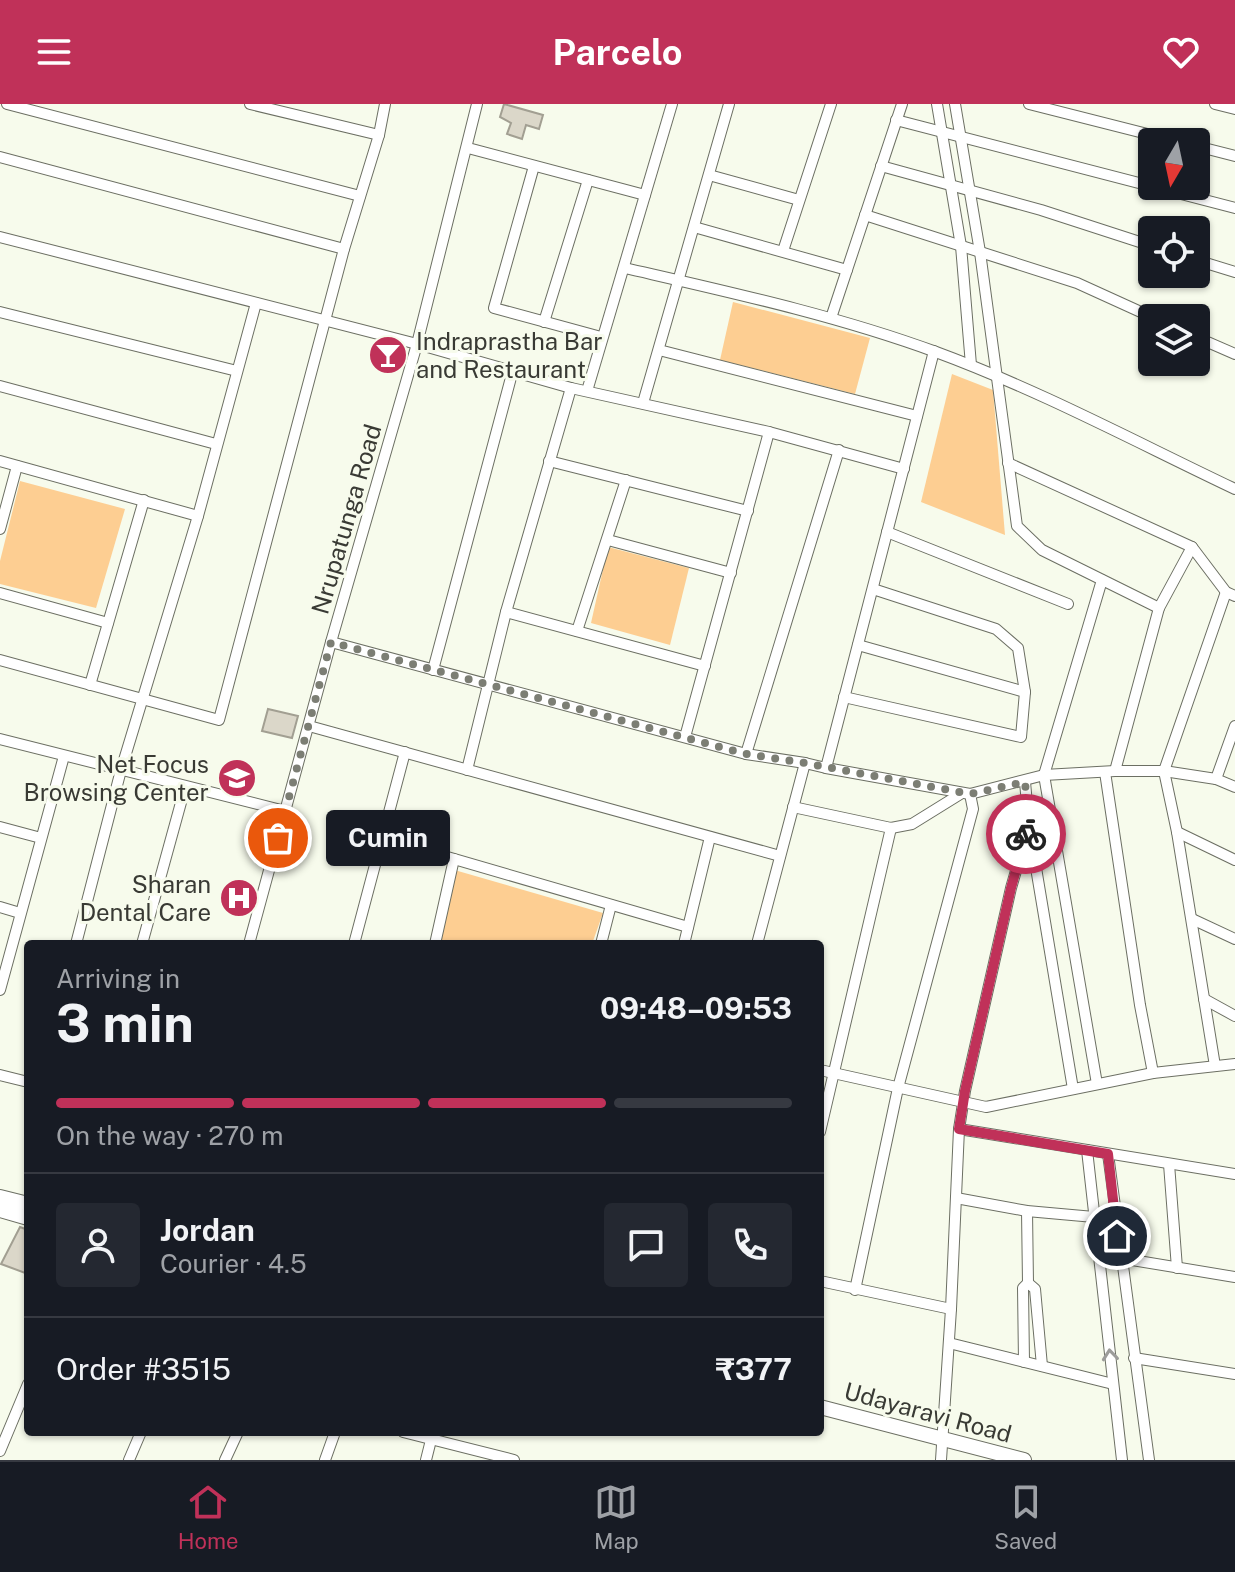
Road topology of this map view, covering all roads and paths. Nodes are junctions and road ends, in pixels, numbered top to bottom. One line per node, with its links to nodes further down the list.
1 (7, 104): 30 (street)
2 (250, 104): 17 (street)
3 (385, 104): 17 (street)
4 (477, 104): 19 (street, Nrupatunga Road)
5 (672, 104): 29 (street)
6 (729, 104): 25 (street)
7 (831, 104): 31 (street)
8 (902, 104): 14 (street)
9 (937, 104): 16 (street)
10 (955, 104): 18 (street)
11 (1029, 104): 15 (street)
12 (1215, 104): 13 (street)
13 (1235, 109)
14 (896, 120): 16 (street); 24 (street)
15 (1138, 132)
16 (944, 133): 18 (street); 27 (street)
17 (379, 135): 30 (street)
18 (961, 139): 28 (street); 32 (street)
19 (468, 148): 23 (street); 54 (street, Nrupatunga Road)
20 (1210, 150): 21 (street)
21 (1235, 156)
22 (0, 157): 38 (street)
23 (534, 166): 26 (street); 51 (street)
24 (881, 166): 27 (street); 33 (street)
25 (709, 175): 31 (street); 34 (street)
26 (588, 180): 29 (street); 51 (street)
27 (951, 185): 28 (street); 37 (street)
28 (970, 191): 36 (street); 40 (street)
29 (645, 195): 42 (street)
30 (360, 196): 38 (street)
31 (799, 200): 39 (street)
32 (1235, 208)
33 (865, 215): 37 (street); 43 (street)
34 (694, 227): 39 (street); 45 (street)
35 (0, 237): 46 (street)
36 (1138, 242)
37 (961, 246): 40 (street); 58 (street)
38 (344, 249): 50 (street)
39 (783, 251): 43 (street)
40 (980, 252): 47 (street); 61 (street)
41 (1210, 264): 44 (street)
42 (625, 268): 45 (street); 52 (street)
43 (847, 270): 49 (street)
44 (1235, 272)
45 (679, 280): 49 (street); 55 (street)
46 (256, 303): 50 (street); 60 (street)
47 (1138, 311)
48 (0, 312): 60 (street)
49 (831, 318): 56 (street)
50 (324, 321): 54 (street); 103 (street)
51 (544, 322): 52 (street)
52 (601, 337): 64 (street)
53 (1210, 343): 57 (street)
54 (417, 344): 59 (street); 94 (street, Nrupatunga Road)
55 (659, 350): 65 (street); 66 (street)
56 (934, 351): 58 (street); 66 (street)
57 (1235, 354)
58 (971, 365): 61 (street)
59 (513, 370): 63 (street); 98 (street)
60 (237, 371): 68 (street)
61 (996, 375): 72 (street); 76 (street)
62 (0, 386): 68 (street)
63 (571, 388): 64 (street); 71 (street)
64 (587, 391): 65 (street)
65 (643, 403): 67 (street)
66 (917, 416): 74 (street)
67 (769, 432): 69 (street); 78 (street)
68 (216, 444): 79 (street)
69 (839, 450): 74 (street); 109 (street)
70 (0, 461): 73 (street)
71 (549, 461): 75 (street); 91 (street)
72 (1008, 463): 83 (street); 85 (street)
73 (17, 466): 77 (street); 80 (street)
74 (904, 469): 81 (street)
75 (626, 480): 78 (street); 82 (street)
76 (1235, 489)
77 (144, 500): 79 (street); 92 (street)
78 (748, 511): 84 (street)
79 (198, 516): 103 (street)
80 (0, 529)
81 (887, 532): 86 (street); 89 (street)
82 (608, 540): 84 (street); 93 (street)
83 (1192, 547): 88 (street); 90 (street)
84 (731, 573): 97 (street)
85 (1102, 580): 90 (street); 117 (street)
86 (873, 589): 95 (street); 101 (street)
87 (0, 593): 92 (street)
88 (1230, 594): 115 (street)
89 (1068, 604)
90 (1159, 608): 116 (street)
91 (506, 612): 93 (street); 99 (street)
92 (108, 623): 100 (street)
93 (577, 631): 97 (street)
94 (331, 642): 98 (street); 104 (street, Nrupatunga Road)
95 (858, 645): 101 (street); 102 (street)
96 (0, 660): 100 (street)
97 (705, 666): 106 (street)
98 (433, 670): 99 (street)
99 (487, 683): 106 (street); 114 (street)
100 (90, 685): 103 (street)
101 (1025, 692): 102 (street)
102 (844, 697): 112 (street)
103 (143, 699): 113 (street)
104 (309, 726): 108 (street); 124 (street, Nrupatunga Road)
105 (1235, 726): 118 (street)
106 (685, 737): 109 (street)
107 (0, 739): 110 (street)
108 (405, 752): 114 (street); 131 (street)
109 (746, 754): 111 (street)
110 (64, 756): 113 (street); 130 (street)
111 (805, 763): 112 (street); 123 (street)
112 (826, 768): 122 (street)
113 (121, 770): 121 (street); 141 (street)
114 (467, 770): 129 (street)
115 (1164, 771): 116 (street); 118 (street); 128 (street)
116 (1110, 772): 117 (street); 156 (street)
117 (1044, 775): 119 (street); 159 (street)
118 (1216, 779): 120 (street)
119 (1025, 782): 122 (street); 125 (street)
120 (1235, 787)
121 (185, 788): 124 (street); 142 (street)
122 (966, 794): 127 (street); 160 (street)
123 (793, 807): 127 (street); 132 (street)
124 (285, 811): 143 (street, Nrupatunga Road)
125 (1029, 826): 161 (street); 162 (street)
126 (0, 827): 130 (street)
127 (891, 828): 155 (street)
128 (1177, 832): 134 (street); 138 (street)
129 (710, 837): 132 (street); 139 (street)
130 (41, 838): 137 (street)
131 (382, 838): 133 (street); 144 (street)
132 (780, 856): 148 (street)
133 (454, 859): 135 (street); 145 (street)
134 (1235, 860)
135 (611, 905): 139 (street); 146 (street)
136 (0, 907): 137 (street)
137 (20, 913): 149 (street)
138 (1192, 919): 140 (street); 150 (street)
139 (688, 927): 147 (street)
140 (1235, 939)
141 (77, 940)
142 (143, 940)
143 (250, 940)
144 (355, 940)
145 (436, 940)
146 (602, 940)
147 (685, 940)
148 (758, 940)
149 (0, 988)
150 (1204, 999): 151 (street); 153 (street)
151 (1235, 1016)
152 (1235, 1064): 153 (street)
153 (1215, 1066): 156 (street)
154 (824, 1071): 155 (street)
155 (832, 1073): 160 (street); 163 (street)
156 (1153, 1073): 159 (street)
157 (0, 1075): 158 (street)
158 (24, 1081)
159 (1097, 1084): 161 (street)
160 (898, 1088): 162 (street); 181 (street)
161 (1073, 1089): 162 (street)
162 (963, 1102): 164 (street)
163 (824, 1112)
164 (959, 1129): 165 (street); 170 (street)
165 (1087, 1150): 166 (street); 175 (street)
166 (1108, 1154): 167 (street); 176 (street)
167 (1169, 1164): 168 (street); 177 (street)
168 (1235, 1174)
169 (0, 1197): 171 (street)
170 (956, 1198): 173 (street); 182 (street)
171 (24, 1203)
172 (0, 1210): 174 (street)
173 (1027, 1211): 175 (street); 180 (street)
174 (24, 1217)
175 (1094, 1217): 188 (street, one-way to 175)
176 (1120, 1258): 177 (street); 184 (street)
177 (1177, 1268): 178 (street)
178 (1235, 1277)
179 (824, 1282): 181 (street)
180 (1028, 1283): 185 (street); 186 (street)
181 (855, 1290): 182 (street)
182 (951, 1309): 183 (street)
183 (949, 1343): 185 (street); 195 (street)
184 (1134, 1358): 187 (street); 205 (street)
185 (1024, 1362): 186 (street)
186 (1042, 1366): 188 (street)
187 (1235, 1374)
188 (1113, 1384): 204 (street)
189 (24, 1394): 196 (street)
190 (824, 1408): 195 (street, Udayaravi Road)
191 (139, 1436): 197 (street)
192 (236, 1436): 198 (street)
193 (334, 1436): 199 (street)
194 (432, 1436): 200 (street); 201 (street)
195 (942, 1439): 202 (street); 203 (street, Udayaravi Road)
196 (0, 1451)
197 (129, 1460)
198 (225, 1460)
199 (325, 1460)
200 (426, 1460)
201 (514, 1460)
202 (941, 1460)
203 (1024, 1460)
204 (1122, 1460)
205 (1149, 1460)

